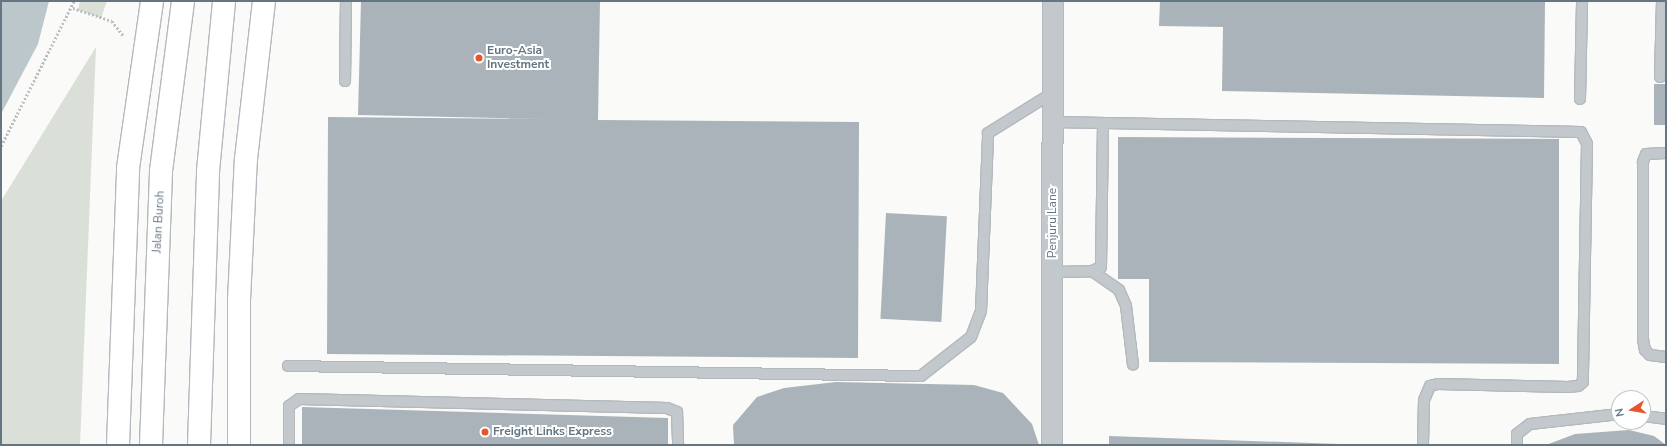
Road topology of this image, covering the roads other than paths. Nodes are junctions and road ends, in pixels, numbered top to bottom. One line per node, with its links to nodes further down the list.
1 (152, 1): 24 (highway)
2 (183, 1): 25 (highway, Jalan Buroh)
3 (224, 1): 26 (highway)
4 (264, 1): 27 (highway)
5 (346, 1): 10 (lane)
6 (1053, 1): 11 (street, Penjuru Lane)
7 (1582, 1): 12 (lane)
8 (1662, 1): 9 (lane)
9 (1660, 77)
10 (345, 82)
11 (1051, 94): 13 (street, Penjuru Lane); 19 (lane)
12 (1580, 99)
13 (1052, 122): 14 (lane); 17 (street, Penjuru Lane)
14 (1103, 123): 16 (lane); 31 (lane)
15 (1666, 153): 18 (lane)
16 (1092, 271): 17 (lane); 20 (lane)
17 (1053, 272): 30 (street, Penjuru Lane)
18 (1666, 357)
19 (288, 366)
20 (1133, 366)
21 (1611, 415): 32 (lane)
22 (1651, 417): 23 (lane)
23 (1666, 419)
24 (118, 445)
25 (151, 445)
26 (200, 445)
27 (239, 445)
28 (289, 445): 29 (lane)
29 (678, 445)
30 (1052, 445)
31 (1423, 445)
32 (1517, 445)

